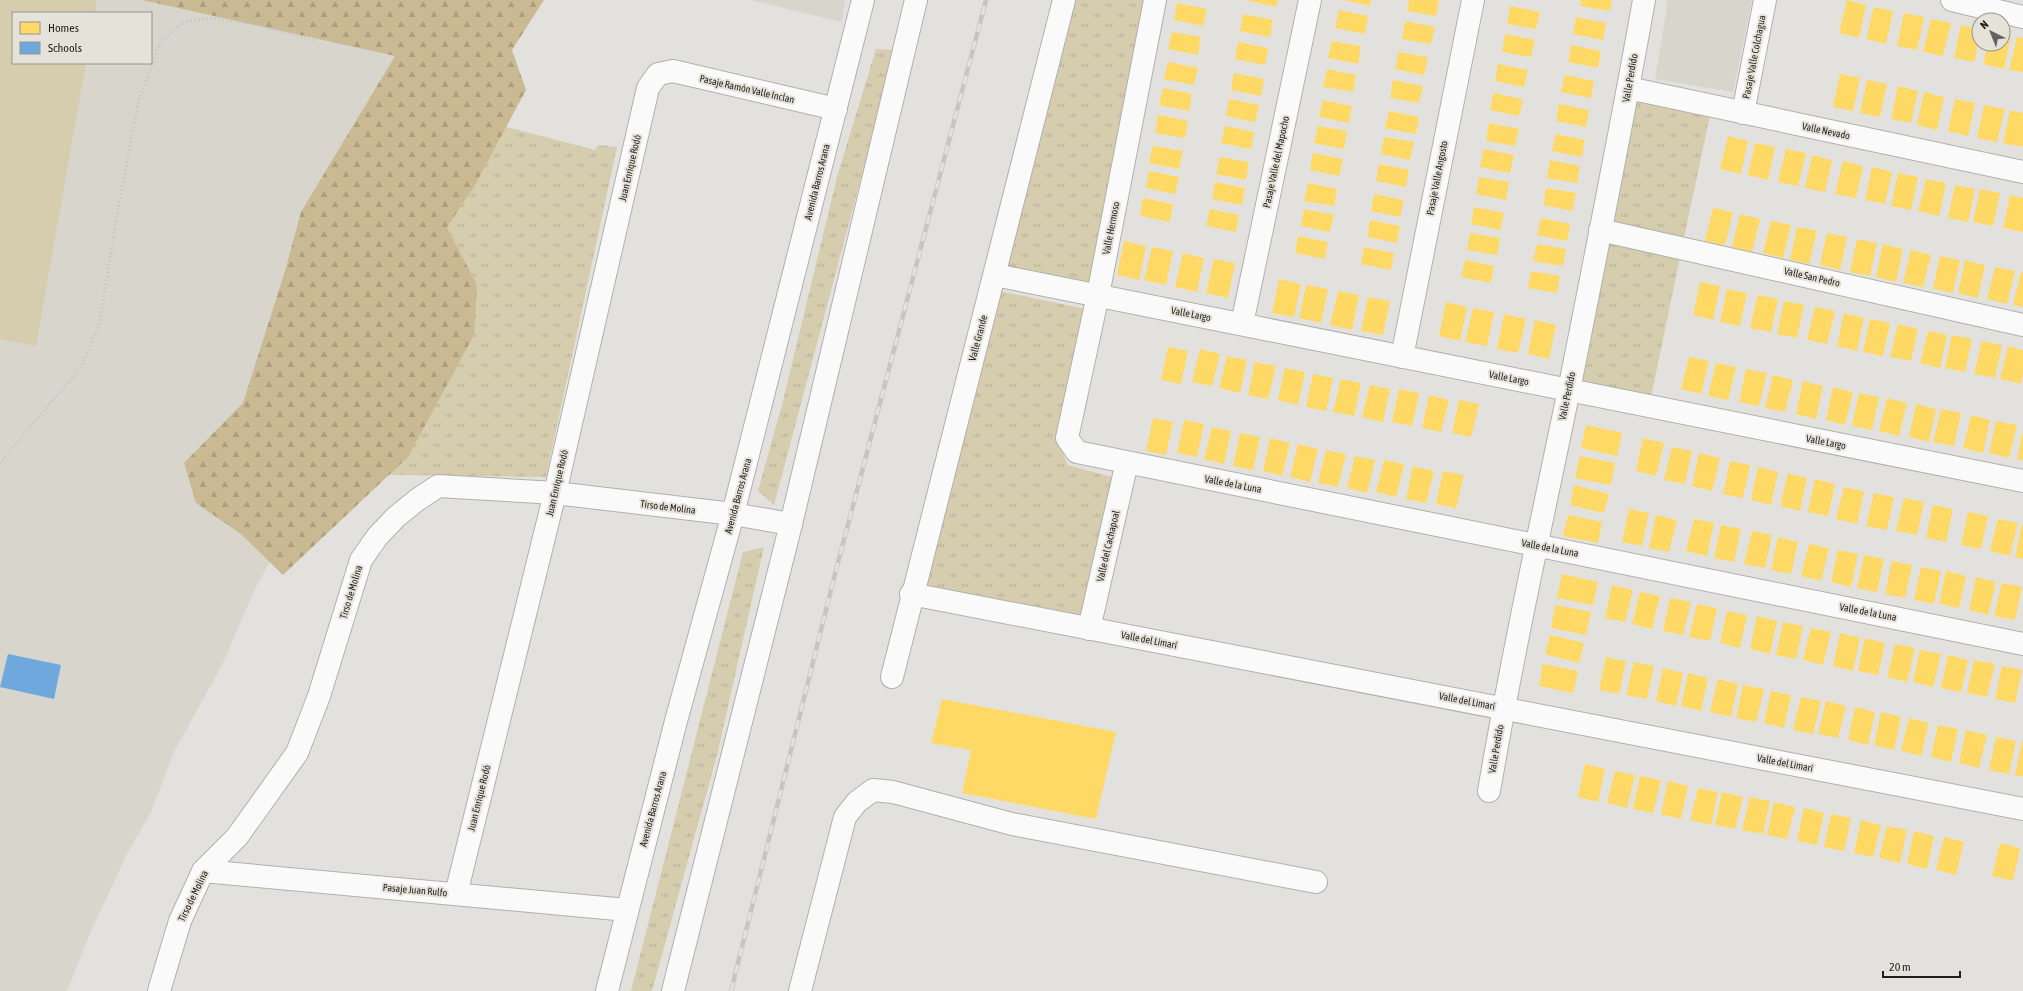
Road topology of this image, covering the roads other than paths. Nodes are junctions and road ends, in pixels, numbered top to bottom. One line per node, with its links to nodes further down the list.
1 (863, 0): 13 (street, Avenida Barros Arana)
2 (916, 0): 28 (street)
3 (1064, 0): 17 (street, Valle Grande)
4 (1155, 0): 18 (street, Valle Hermoso)
5 (1310, 0): 19 (street, Pasaje Valle del Mapocho)
6 (1472, 0): 21 (street, Pasaje Valle Angosto)
7 (1644, 0): 12 (street, Valle Perdido)
8 (1766, 0): 14 (street, Pasaje Valle Colchagua)
9 (1952, 0): 10 (street)
10 (2023, 17)
11 (658, 74): 13 (street, Pasaje Ramón Valle Inclan); 26 (street, Juan Enrique Rodó)
12 (1628, 88): 14 (street, Valle Nevado); 16 (street, Valle Perdido)
13 (836, 109): 27 (street, Avenida Barros Arana)
14 (1743, 113): 15 (street, Valle Nevado)
15 (2023, 172)
16 (1600, 230): 20 (street, Valle San Pedro); 22 (street, Valle Perdido)
17 (995, 274): 18 (street, Valle Largo); 30 (street, Valle Grande)
18 (1098, 295): 19 (street, Valle Largo); 23 (street, Valle Hermoso)
19 (1242, 324): 21 (street, Valle Largo)
20 (2023, 325)
21 (1402, 357): 22 (street, Valle Largo)
22 (1569, 390): 25 (street, Valle Largo); 29 (street, Valle Perdido)
23 (1077, 452): 24 (street, Valle de la Luna)
24 (1127, 462): 29 (street, Valle de la Luna); 31 (street, Valle del Cachapoal)
25 (2023, 482)
26 (555, 493): 27 (street, Tirso de Molina); 37 (street, Tirso de Molina); 39 (street, Juan Enrique Rodó)
27 (733, 514): 28 (street, Tirso de Molina); 40 (street, Avenida Barros Arana)
28 (792, 524): 43 (street)
29 (1536, 545): 32 (street, Valle de la Luna); 34 (street, Valle Perdido)
30 (911, 594): 31 (street, Valle del Limarí); 33 (street, Valle Grande)
31 (1089, 629): 34 (street, Valle del Limarí)
32 (2023, 644)
33 (892, 677)
34 (1503, 708): 35 (street, Valle Perdido); 36 (street, Valle del Limarí)
35 (1489, 791)
36 (2023, 809)
37 (203, 871): 39 (street, Pasaje Juan Rulfo); 41 (street, Tirso de Molina)
38 (1316, 882): 44 (street)
39 (456, 894): 40 (street, Pasaje Juan Rulfo)
40 (627, 910): 42 (street, Avenida Barros Arana)
41 (159, 991)
42 (607, 991)
43 (673, 991)
44 (800, 991)

